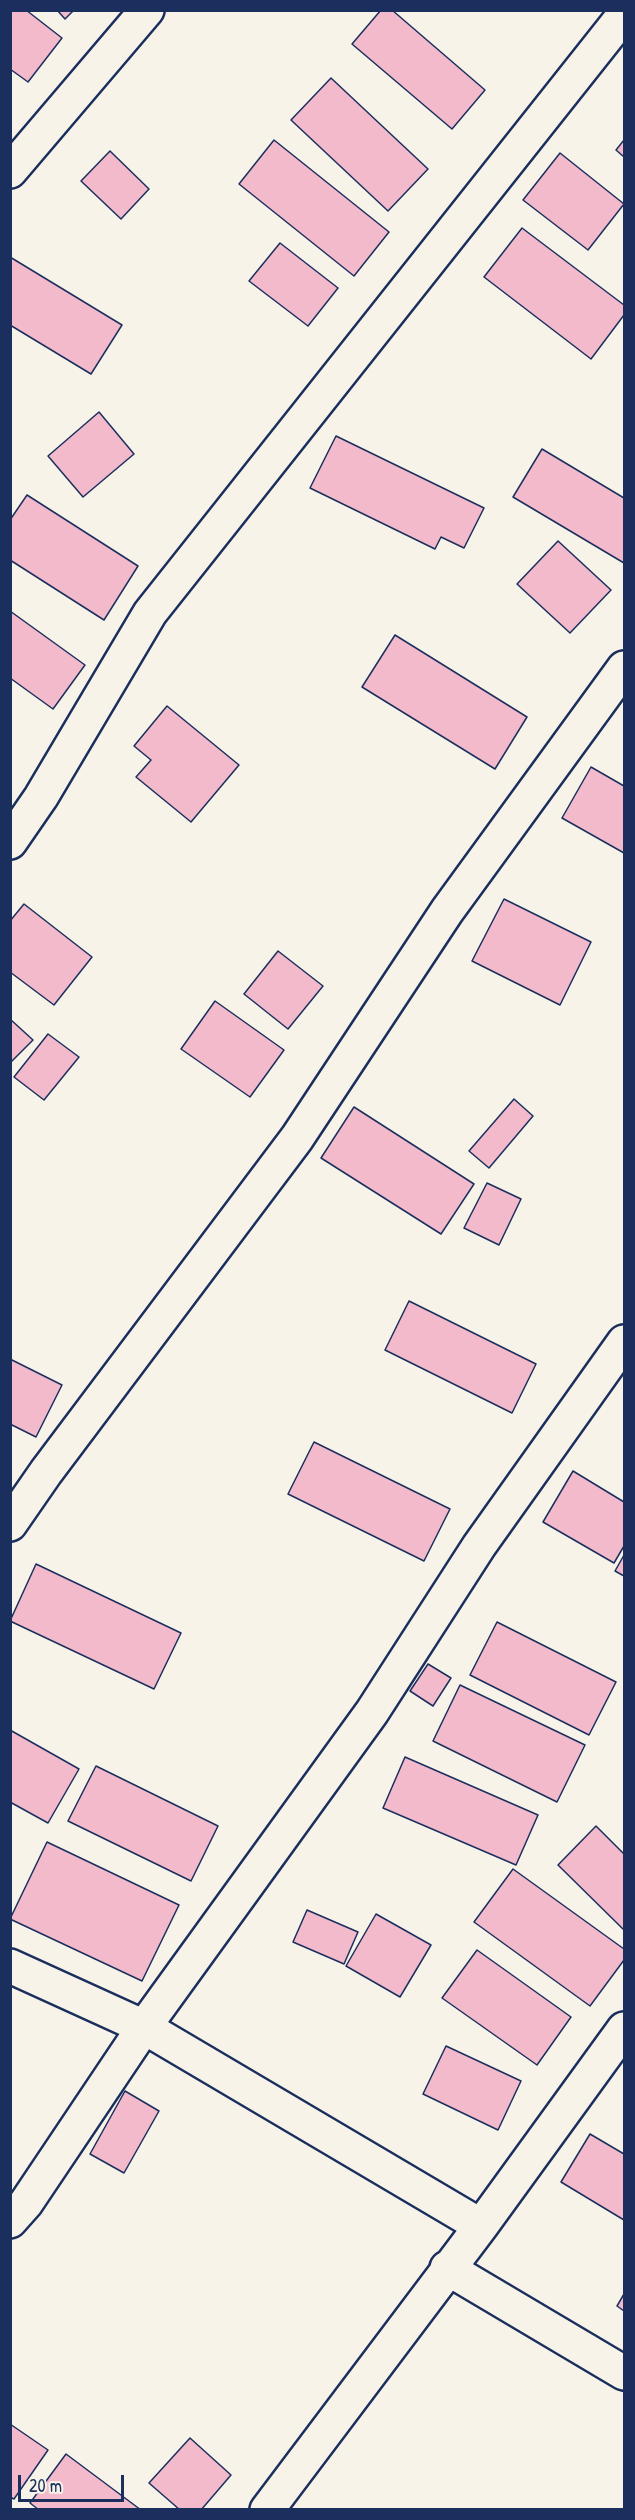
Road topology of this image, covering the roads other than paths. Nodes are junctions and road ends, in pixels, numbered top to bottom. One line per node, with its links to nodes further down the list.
1 (147, 10): 3 (street)
2 (624, 15): 5 (street)
3 (10, 171)
4 (624, 668): 7 (street)
5 (10, 842)
6 (624, 1342): 9 (street)
7 (10, 1524)
8 (10, 1966): 9 (street)
9 (144, 2027): 11 (street); 12 (street)
10 (624, 2029): 12 (street)
11 (10, 2221)
12 (481, 2226): 13 (street)
13 (447, 2268): 14 (street); 15 (street)
14 (624, 2373)
15 (267, 2510)

